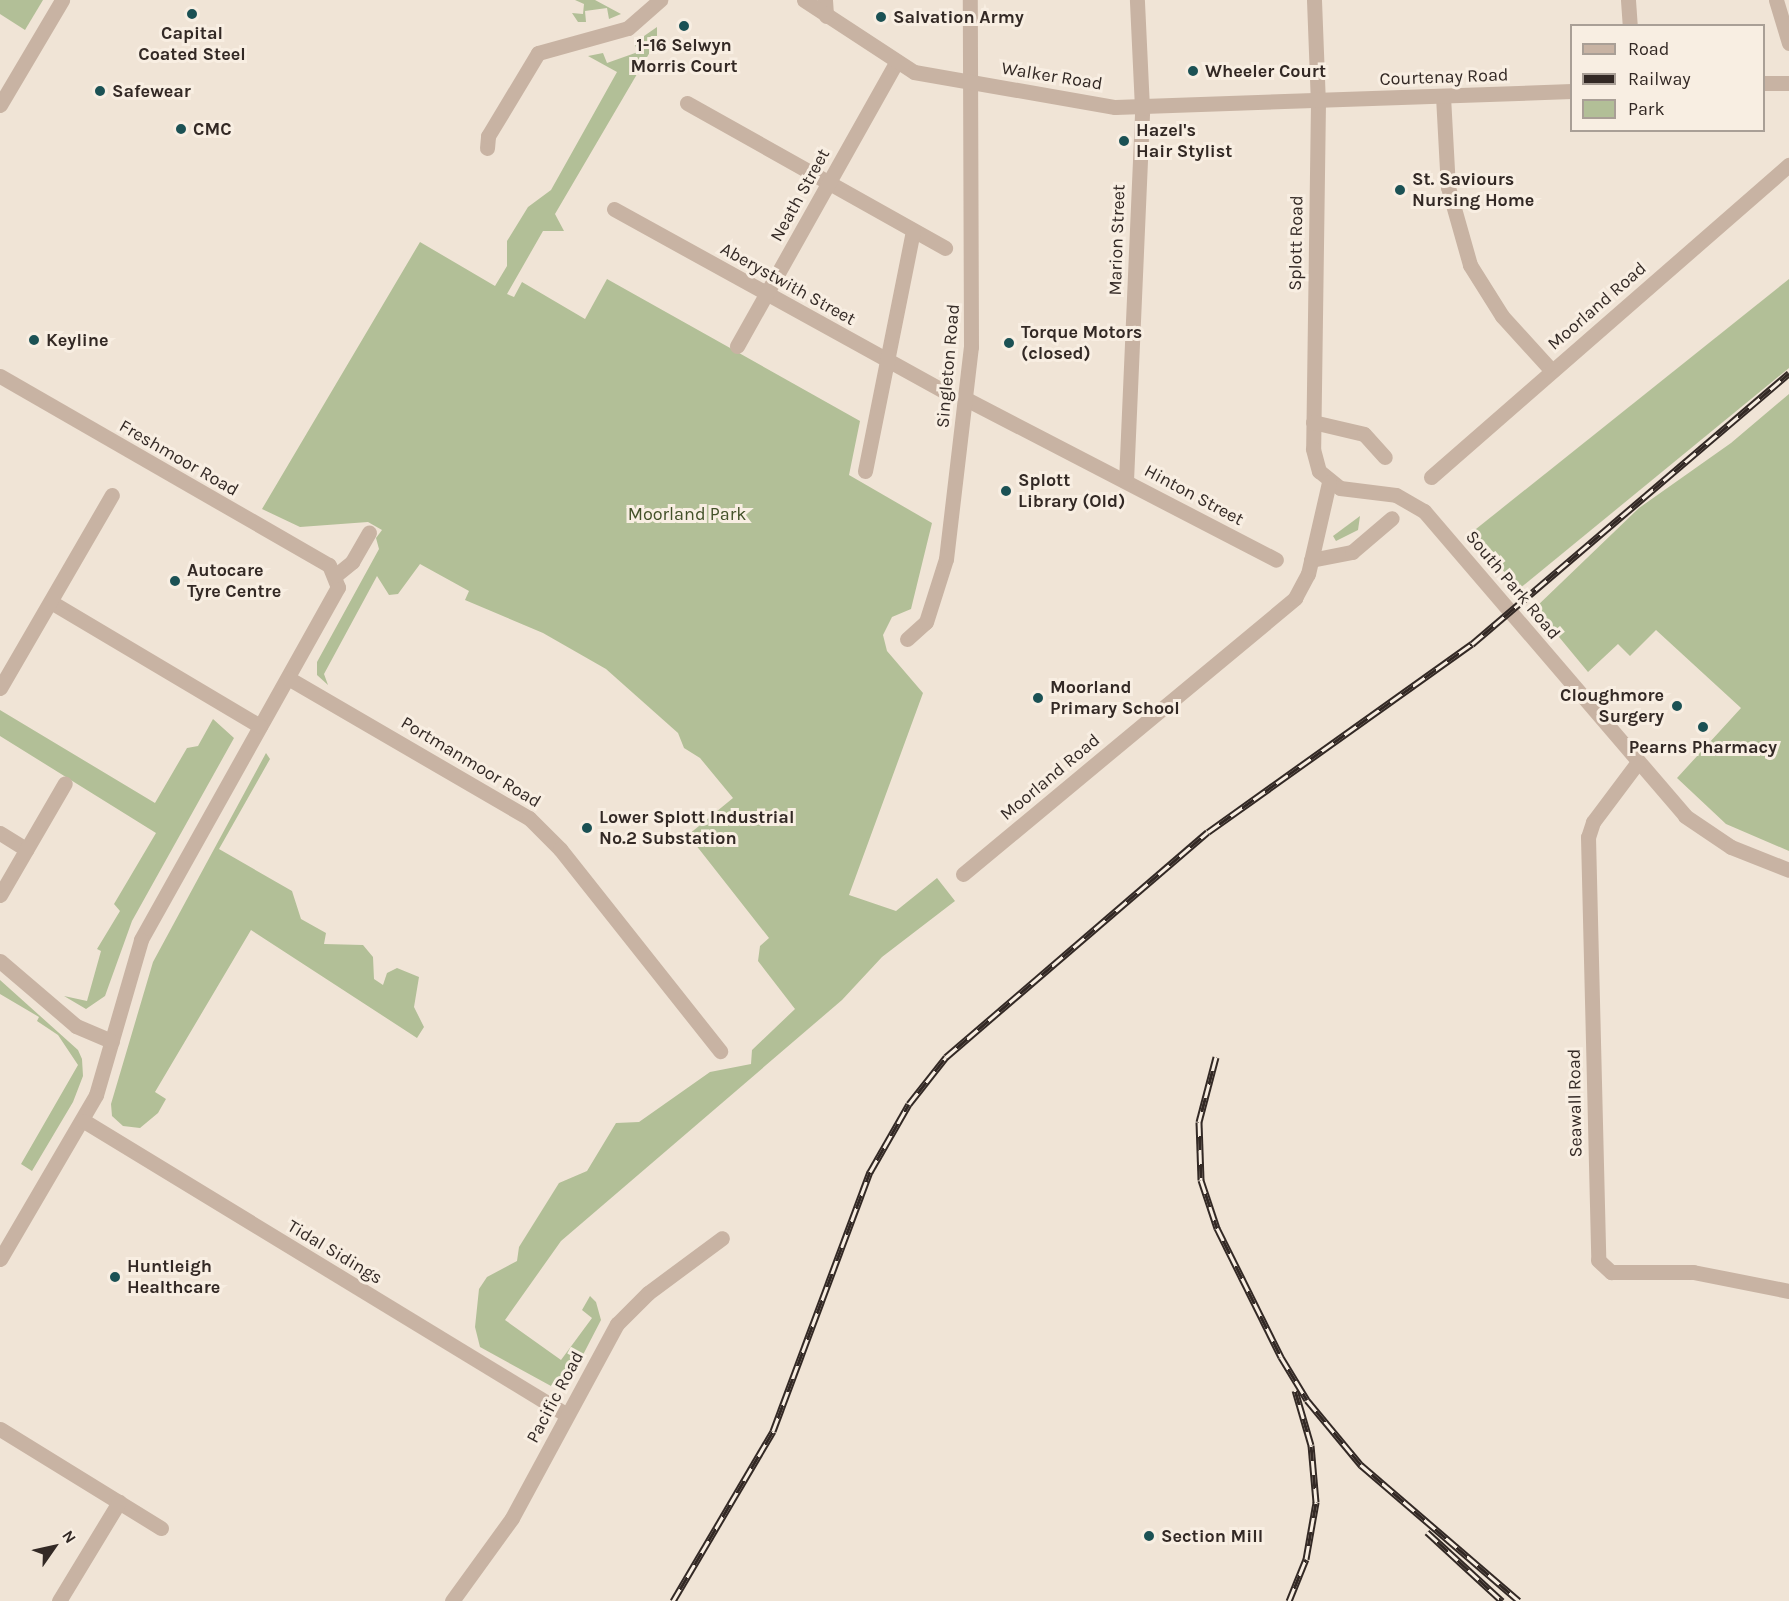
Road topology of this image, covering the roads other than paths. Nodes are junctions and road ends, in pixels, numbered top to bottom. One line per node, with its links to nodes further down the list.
1 (62, 0): 20 (street)
2 (804, 0): 9 (street, Walker Road)
3 (970, 0): 13 (street, Singleton Road)
4 (1137, 0): 21 (street, Marion Street)
5 (1314, 0): 18 (street, Splott Road)
6 (1628, 0): 10 (street)
7 (1776, 0): 11 (street)
8 (655, 6): 22 (street)
9 (826, 8): 12 (street, Walker Road)
10 (1630, 24)
11 (1789, 43)
12 (895, 64): 13 (street, Walker Road); 24 (street, Neath Street)
13 (971, 83): 21 (street, Walker Road); 34 (street, Singleton Road)
14 (1765, 83): 15 (street)
15 (1789, 83)
16 (1570, 92): 17 (street, Courtenay Road)
17 (1443, 96): 18 (street, Courtenay Road); 31 (street)
18 (1318, 102): 21 (street, Walker Road); 35 (street, Splott Road)
19 (687, 103): 24 (street)
20 (0, 105)
21 (1142, 108): 39 (street, Marion Street)
22 (487, 148)
23 (1789, 165): 31 (street, Moorland Road)
24 (829, 182): 26 (street); 28 (street, Neath Street)
25 (614, 209): 28 (street, Aberystwith Street)
26 (913, 231): 27 (street); 30 (street)
27 (945, 248)
28 (766, 294): 29 (street, Neath Street); 30 (street, Aberystwith Street)
29 (737, 346)
30 (885, 360): 33 (street, Aberystwith Street); 37 (street)
31 (1552, 371): 38 (street, Moorland Road)
32 (0, 376): 46 (street, Freshmoor Road)
33 (944, 391)
34 (966, 399): 39 (street, Hinton Street); 48 (street, Singleton Road)
35 (1313, 422): 36 (street); 40 (street, Splott Road)
36 (1385, 457)
37 (865, 471)
38 (1431, 477)
39 (1126, 481): 44 (street, Hinton Street)
40 (1329, 482): 45 (street, Moorland Road); 52 (street, South Park Road)
41 (112, 495): 47 (street)
42 (1392, 518): 45 (street)
43 (369, 533): 46 (street)
44 (1276, 560)
45 (1311, 560): 57 (street, Moorland Road)
46 (336, 575): 49 (street)
47 (51, 602): 50 (street); 51 (street)
48 (907, 639)
49 (288, 678): 51 (street); 61 (street, Portmanmoor Road)
50 (0, 688)
51 (261, 726): 60 (street)
52 (1638, 762): 56 (street, South Park Road); 65 (street, Seawall Road)
53 (65, 783): 55 (street)
54 (0, 833): 55 (street)
55 (26, 849): 58 (street)
56 (1789, 870)
57 (963, 874)
58 (0, 895)
59 (0, 962): 60 (street)
60 (112, 1041): 62 (street)
61 (720, 1052)
62 (84, 1120): 64 (street); 66 (street, Tidal Sidings)
63 (722, 1238): 66 (street, Pacific Road)
64 (0, 1259)
65 (1789, 1291)
66 (567, 1415): 71 (street, Pacific Road)
67 (0, 1429): 68 (street)
68 (119, 1502): 69 (street); 70 (street)
69 (160, 1528)
70 (59, 1601)
71 (452, 1601)

